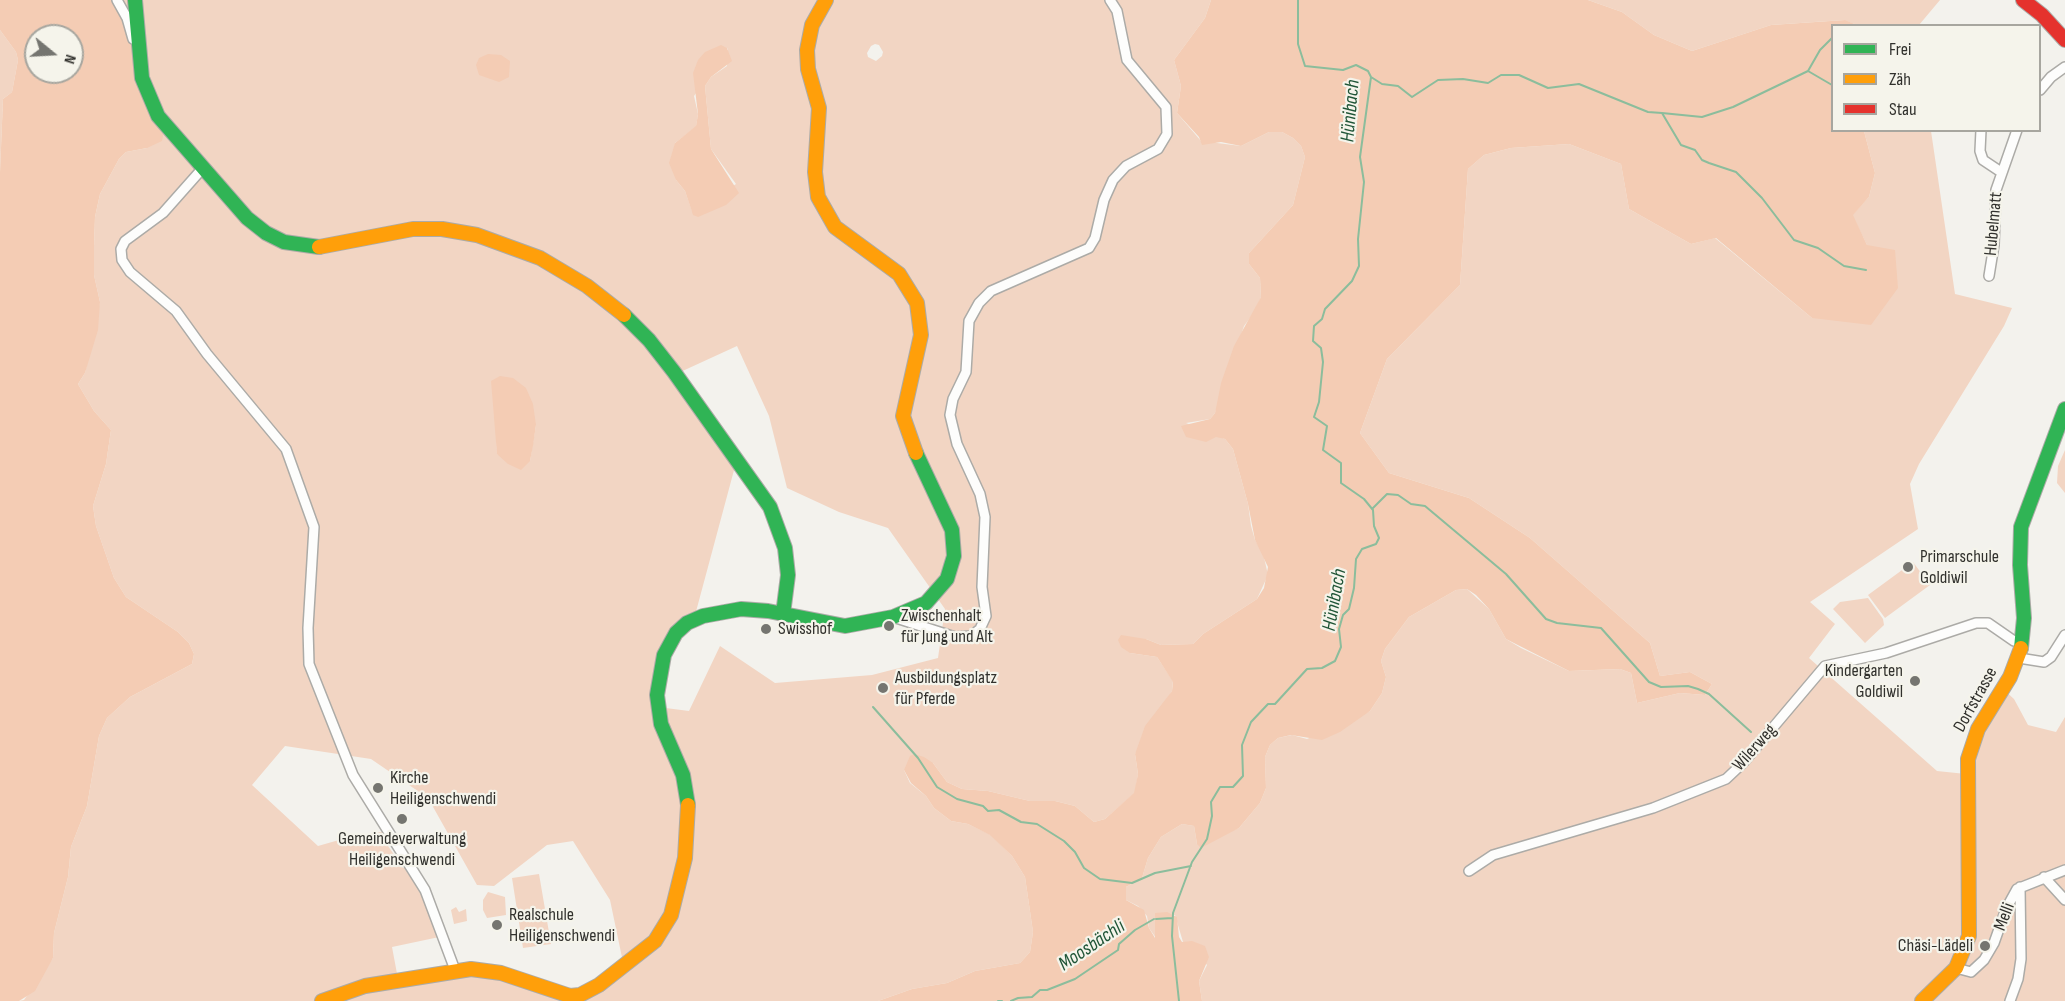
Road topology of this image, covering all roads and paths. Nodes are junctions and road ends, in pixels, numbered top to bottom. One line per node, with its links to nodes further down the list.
1 (117, 0): 7 (street)
2 (135, 0): 7 (street)
3 (826, 0): 17 (street)
4 (1110, 0): 17 (street)
5 (2023, 0): 6 (street)
6 (2065, 40)
7 (141, 62): 12 (street)
8 (2065, 67): 9 (street)
9 (2041, 89)
10 (1981, 132): 13 (street, Hubelmatt)
11 (2016, 132): 13 (street, Hubelmatt)
12 (202, 169): 16 (street); 27 (street)
13 (2001, 172): 14 (street, Hubelmatt)
14 (1989, 276)
15 (2065, 409): 19 (street, Dorfstrasse)
16 (783, 614): 17 (street); 27 (street)
17 (893, 617)
18 (2065, 635): 20 (street)
19 (2022, 641): 20 (street, Dorfstrasse); 22 (street, Wilerweg)
20 (2019, 658): 26 (street, Dorfstrasse)
21 (2065, 870): 23 (street, Melli)
22 (1468, 871)
23 (2044, 877): 24 (street, Melli); 25 (street)
24 (2020, 887): 26 (street, Melli); 30 (street)
25 (2065, 900)
26 (1956, 968): 29 (street, Dorfstrasse)
27 (455, 970): 28 (street)
28 (322, 1001)
29 (1922, 1001)
30 (2010, 1001)

